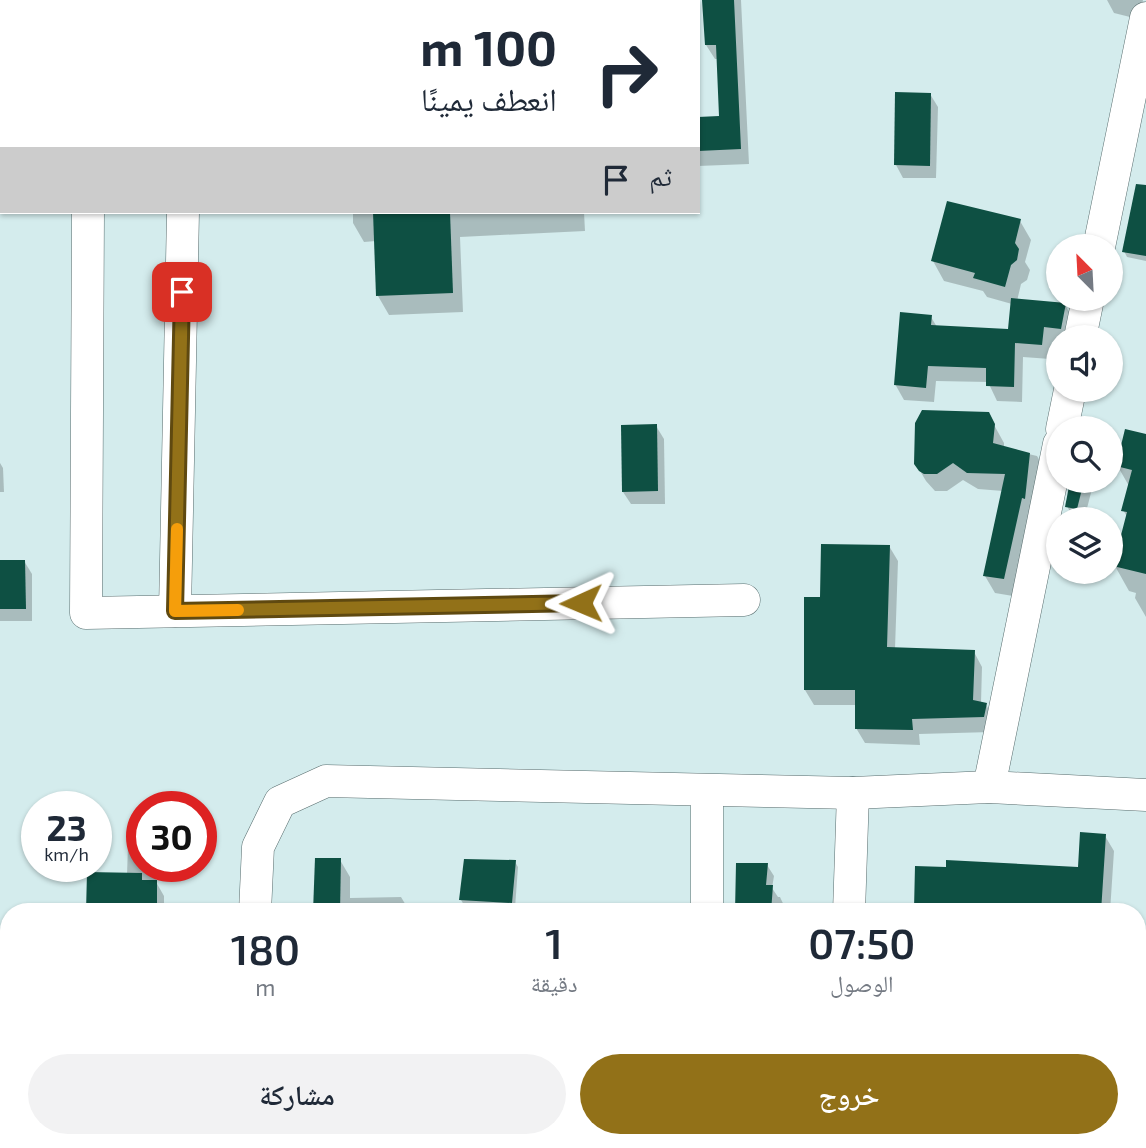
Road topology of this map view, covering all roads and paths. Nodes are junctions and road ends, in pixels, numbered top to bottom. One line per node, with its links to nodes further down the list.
1 (1146, 18): 4 (street)
2 (88, 214): 7 (street)
3 (183, 214): 7 (street)
4 (1102, 234)
5 (1049, 493): 8 (street)
6 (744, 600): 7 (street)
7 (175, 611)
8 (989, 787): 10 (street); 11 (street)
9 (707, 790): 10 (street); 12 (street); 13 (street)
10 (853, 793): 14 (street)
11 (1146, 795)
12 (255, 903)
13 (707, 903)
14 (849, 903)

